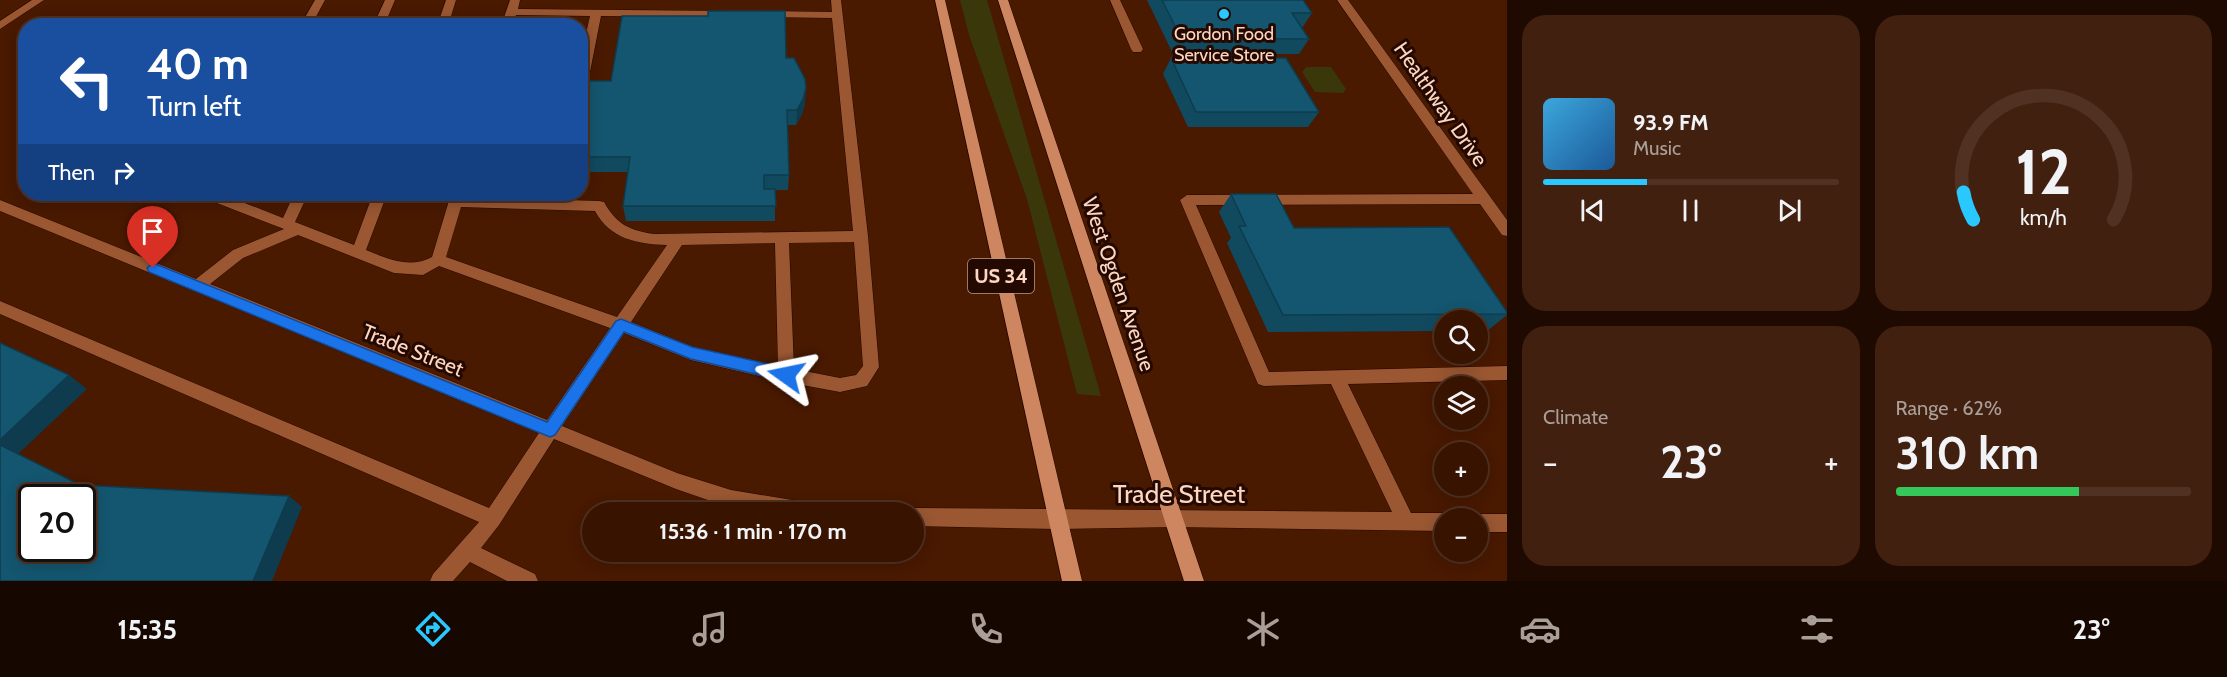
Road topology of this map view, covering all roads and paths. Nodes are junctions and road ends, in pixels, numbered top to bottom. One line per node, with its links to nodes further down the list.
1 (39, 0): 19 (street)
2 (320, 0): 15 (street)
3 (390, 0): 16 (street)
4 (452, 0): 17 (street)
5 (515, 0): 11 (street)
6 (940, 0): 47 (main road, US 34)
7 (1003, 0): 45 (main road, West Ogden Avenue)
8 (1115, 0): 20 (street)
9 (1342, 0): 22 (street, Healthway Drive)
10 (837, 7): 14 (street); 31 (street)
11 (511, 12): 12 (street); 18 (street)
12 (596, 13): 13 (street); 21 (street)
13 (734, 14)
14 (757, 14)
15 (310, 18)
16 (382, 18)
17 (445, 18)
18 (509, 18)
19 (0, 26)
20 (1137, 49)
21 (588, 52)
22 (1484, 199): 30 (street, Healthway Drive); 41 (street)
23 (226, 201): 29 (street)
24 (299, 201): 29 (street)
25 (377, 201): 34 (street)
26 (456, 201): 35 (street)
27 (510, 201): 33 (street)
28 (0, 206): 36 (street, Trade Street)
29 (293, 227): 34 (street); 36 (street)
30 (1507, 231)
31 (861, 236): 32 (street); 40 (street)
32 (782, 238): 33 (street); 40 (street)
33 (678, 240): 38 (street)
34 (358, 253): 35 (street)
35 (438, 260): 38 (street)
36 (197, 286): 42 (street, Trade Street)
37 (0, 307): 46 (street)
38 (621, 325): 40 (street); 42 (street)
39 (1507, 373): 41 (street)
40 (786, 375)
41 (1336, 377): 48 (street)
42 (550, 430): 43 (street, Trade Street); 46 (street)
43 (753, 502)
44 (924, 517): 47 (street, Trade Street)
45 (1174, 518): 47 (street, Trade Street); 48 (street, Trade Street); 56 (main road, West Ogden Avenue)
46 (493, 519): 52 (street)
47 (1058, 520): 55 (main road, US 34)
48 (1406, 522): 49 (street, Trade Street)
49 (1434, 522)
50 (1488, 523): 51 (street)
51 (1507, 524)
52 (468, 552): 53 (street); 54 (street)
53 (440, 581)
54 (528, 581)
55 (1072, 581)
56 (1194, 581)

